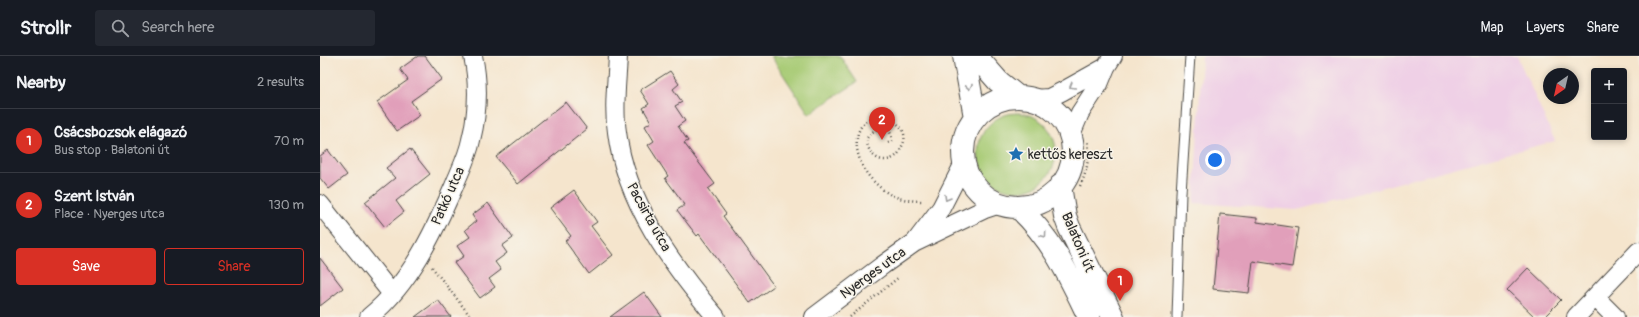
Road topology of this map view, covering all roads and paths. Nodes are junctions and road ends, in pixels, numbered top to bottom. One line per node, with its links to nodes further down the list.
1 (473, 56): 18 (street, Patkó utca)
2 (618, 56): 23 (street, Pacsirta utca)
3 (964, 56): 8 (main road, one-way to 8)
4 (976, 56): 7 (main road)
5 (1190, 56): 27 (lane)
6 (1109, 61): 7 (street, one-way to 7); 9 (street)
7 (1026, 98): 8 (main road); 9 (main road)
8 (975, 117): 11 (main road)
9 (1079, 138): 12 (main road); 12 (path)
10 (888, 143): 13 (path)
11 (964, 163): 15 (main road); 16 (street, Nyerges utca, one-way to 16)
12 (1069, 188): 15 (main road); 26 (main road, Balatoni út)
13 (925, 201)
14 (320, 204): 19 (street)
15 (1009, 205): 16 (street, Nyerges utca); 25 (main road, Balatoni út, one-way to 25)
16 (914, 243): 24 (street, Nyerges utca)
17 (1639, 251): 20 (street)
18 (421, 252): 19 (street, Patkó utca); 22 (path)
19 (392, 294): 21 (street, Patkó utca)
20 (1595, 297): 28 (street); 29 (street)
21 (369, 317)
22 (471, 317)
23 (716, 317)
24 (814, 317)
25 (1089, 317)
26 (1113, 317)
27 (1177, 317)
28 (1576, 317)
29 (1615, 317)

